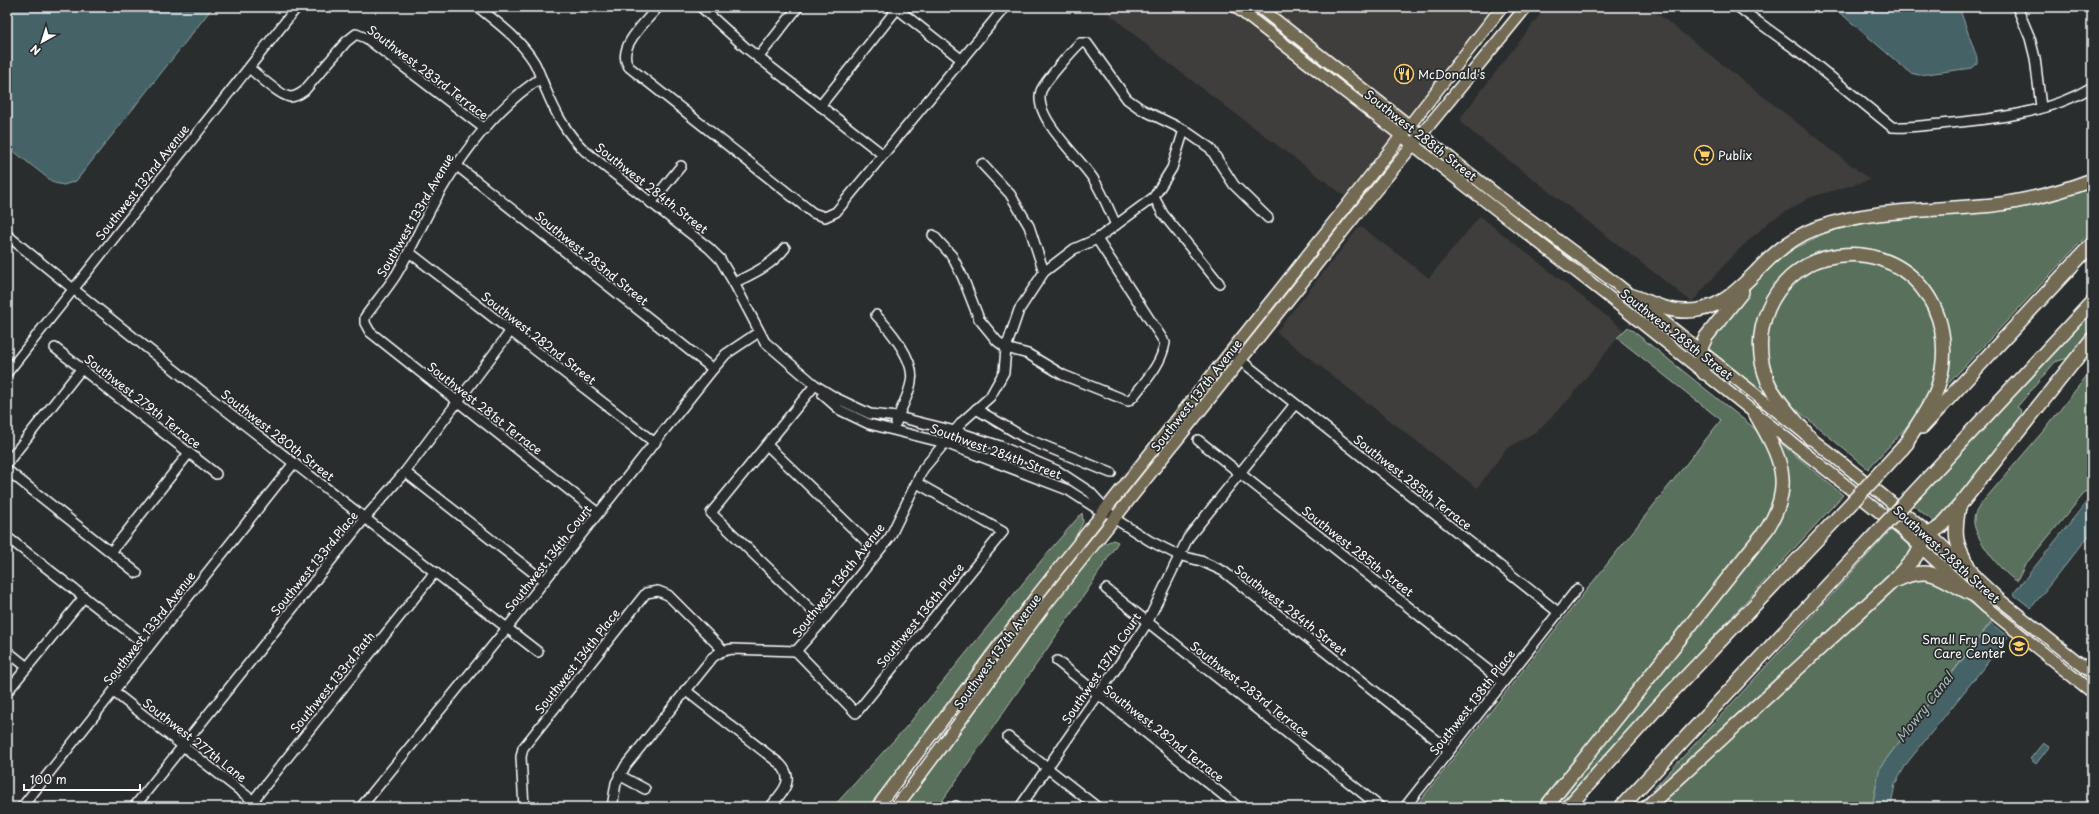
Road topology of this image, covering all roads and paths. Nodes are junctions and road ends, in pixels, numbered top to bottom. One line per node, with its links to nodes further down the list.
1 (297, 7): 16 (street, Southwest 132nd Avenue)
2 (478, 7): 17 (street, Southwest 284th Street)
3 (658, 7): 27 (street)
4 (701, 7): 14 (street)
5 (798, 7): 14 (street)
6 (1005, 7): 15 (street)
7 (1236, 7): 25 (main road, Southwest 288th Street)
8 (1259, 7): 21 (main road, Southwest 288th Street)
9 (1502, 7): 21 (main road, Southwest 137th Avenue)
10 (1526, 7): 24 (main road, Southwest 137th Avenue)
11 (1738, 7): 20 (street)
12 (2017, 7): 20 (street)
13 (896, 8): 15 (street); 19 (street)
14 (758, 58): 19 (street)
15 (962, 60): 27 (street)
16 (248, 68): 22 (street, Southwest 283rd Terrace); 48 (street, Southwest 132nd Avenue)
17 (541, 78): 22 (street, Southwest 133rd Avenue); 33 (street, Southwest 284th Street)
18 (2092, 87): 20 (street)
19 (820, 106): 27 (street)
20 (2041, 107)
21 (1409, 125): 24 (main road, Southwest 288th Street); 25 (main road, Southwest 137th Avenue)
22 (485, 129): 29 (street, Southwest 133rd Avenue)
23 (1184, 130): 32 (street, Southwest 136th Avenue); 34 (street); 35 (street)
24 (1421, 135): 26 (main road, Southwest 137th Avenue); 49 (main road, Southwest 288th Street)
25 (1400, 136): 26 (main road, Southwest 288th Street); 36 (main road, Southwest 137th Avenue)
26 (1412, 145): 40 (main road, Southwest 137th Avenue); 64 (main road, Southwest 288th Street)
27 (882, 154)
28 (982, 164): 44 (street)
29 (456, 165): 43 (street, Southwest 133rd Avenue); 62 (street, Southwest 283nd Street)
30 (681, 166): 33 (street)
31 (2092, 180): 45 (highway)
32 (1154, 197): 35 (street, Southwest 136th Avenue); 47 (street)
33 (651, 203): 46 (street, Southwest 284th Street)
34 (1268, 218)
35 (1116, 225): 39 (street, Southwest 136th Avenue)
36 (1325, 234): 40 (main road); 59 (main road, Southwest 137th Avenue)
37 (7, 235): 48 (street, Southwest 280th Street)
38 (932, 235): 57 (street)
39 (1097, 239): 44 (street, Southwest 136th Avenue); 57 (street)
40 (1334, 242): 60 (main road, Southwest 137th Avenue)
41 (2092, 244): 78 (highway)
42 (785, 248): 46 (street)
43 (409, 252): 52 (street, Southwest 133rd Avenue); 53 (street, Southwest 282nd Street)
44 (1044, 272): 57 (street, Southwest 136th Avenue)
45 (1748, 282): 49 (highway); 58 (highway)
46 (734, 283): 54 (street, Southwest 284th Street)
47 (1219, 283)
48 (73, 289): 63 (street, Southwest 132nd Avenue); 81 (street, Southwest 280th Street)
49 (1630, 295): 58 (main road, Southwest 288th Street)
50 (2092, 302): 149 (highway, bridge)
51 (876, 316): 70 (street)
52 (365, 317): 66 (street, Southwest 281st Terrace)
53 (510, 332): 66 (street, Southwest 133rd Place); 75 (street, Southwest 282nd Street)
54 (759, 332): 62 (street, Southwest 134th Court); 65 (street, Southwest 284th Street)
55 (2092, 339): 88 (highway)
56 (56, 348): 61 (street, Southwest 279th Terrace)
57 (1006, 348): 68 (street, Southwest 136th Avenue)
58 (1700, 350): 64 (highway); 73 (main road, Southwest 288th Street)
59 (1230, 352): 60 (street, Southwest 285th Terrace); 89 (main road, Southwest 137th Avenue)
60 (1240, 360): 67 (street, Southwest 285th Terrace); 92 (main road, Southwest 137th Avenue)
61 (82, 368): 79 (street, Southwest 279th Terrace); 80 (street)
62 (713, 369): 75 (street, Southwest 134th Court)
63 (7, 373)
64 (1704, 373): 69 (main road, Southwest 288th Street)
65 (815, 385): 70 (street, Southwest 284th Street); 71 (street, Southwest 284th Street); 77 (street)
66 (458, 402): 83 (street, Southwest 133rd Place); 90 (street, Southwest 281st Terrace)
67 (1295, 404): 86 (street, Southwest 137th Court); 108 (street, Southwest 285th Terrace)
68 (976, 409): 72 (street, Southwest 136th Avenue); 84 (street)
69 (1755, 413): 95 (main road, Southwest 288th Street); 147 (highway)
70 (898, 417): 71 (street); 72 (street, Southwest 284th Street)
71 (894, 430): 76 (street, Southwest 284th Street)
72 (955, 431): 76 (street, Southwest 136th Avenue); 89 (street, Southwest 284th Street)
73 (1810, 438): 78 (highway); 93 (main road, Southwest 288th Street)
74 (1198, 440): 86 (street, Southwest 285th Street)
75 (655, 443): 90 (street, Southwest 134th Court)
76 (945, 443): 87 (street, Southwest 136th Avenue); 89 (street, Southwest 284th Street)
77 (767, 445): 97 (street); 109 (street)
78 (1902, 449): 148 (highway, bridge)
79 (189, 453): 85 (street, Southwest 279th Terrace); 96 (street)
80 (7, 462)
81 (294, 463): 91 (street, Southwest 280th Street); 112 (street, Southwest 133rd Avenue)
82 (7, 470): 96 (street)
83 (404, 472): 91 (street, Southwest 133rd Place); 102 (street)
84 (1111, 472)
85 (216, 474)
86 (1241, 474): 98 (street, Southwest 137th Court); 120 (street, Southwest 285th Street)
87 (917, 483): 97 (street, Southwest 136th Avenue); 115 (street, Southwest 136th Place)
88 (1960, 505): 93 (highway); 101 (highway)
89 (1105, 510): 92 (street, Southwest 284th Street); 140 (main road, Southwest 137th Avenue)
90 (598, 514): 102 (street, Southwest 134th Court)
91 (365, 518): 99 (street, Southwest 280th Street); 127 (street, Southwest 133rd Place)
92 (1115, 519): 98 (street, Southwest 284th Street); 141 (main road, Southwest 137th Avenue)
93 (1929, 533): 95 (highway); 101 (main road, Southwest 288th Street)
94 (7, 537): 107 (street)
95 (1921, 545): 103 (highway); 106 (main road, Southwest 288th Street)
96 (111, 552): 100 (street)
97 (877, 552): 109 (street, Southwest 136th Avenue)
98 (1178, 555): 110 (street, Southwest 137th Court); 128 (street, Southwest 284th Street)
99 (435, 572): 111 (street, Southwest 280th Street); 132 (street, Southwest 133rd Path)
100 (137, 573)
101 (1974, 577): 119 (main road, Southwest 288th Street)
102 (544, 581): 111 (street, Southwest 134th Court)
103 (1893, 581): 106 (highway); 150 (highway)
104 (1106, 589): 110 (street, Southwest 283rd Terrace)
105 (1577, 589): 108 (street)
106 (1972, 594): 124 (main road, Southwest 288th Street)
107 (84, 597): 112 (street); 118 (street)
108 (1558, 612): 120 (street, Southwest 138th Place)
109 (823, 621): 115 (street, Southwest 136th Avenue)
110 (1147, 623): 125 (street, Southwest 137th Court); 145 (street, Southwest 283rd Terrace)
111 (507, 628): 116 (street, Southwest 280th Street); 136 (street, Southwest 134th Court)
112 (148, 647): 123 (street, Southwest 133rd Avenue)
113 (7, 651): 118 (street)
114 (724, 651): 115 (street); 121 (street); 137 (street, Southwest 134th Place)
115 (796, 651)
116 (538, 652)
117 (1057, 661): 125 (street, Southwest 282nd Terrace)
118 (27, 667): 122 (street)
119 (2092, 673)
120 (1503, 682): 128 (street, Southwest 138th Place)
121 (685, 690): 130 (street); 139 (street)
122 (7, 692)
123 (114, 692): 127 (street, Southwest 277th Lane); 133 (street, Southwest 133rd Avenue)
124 (2092, 692)
125 (1097, 695): 129 (street, Southwest 137th Court); 144 (street, Southwest 282nd Terrace)
126 (1008, 737): 129 (street)
127 (183, 745): 132 (street, Southwest 277th Lane); 134 (street, Southwest 133rd Place)
128 (1449, 750): 146 (street, Southwest 138th Place)
129 (1048, 768): 142 (street, Southwest 137th Court); 143 (street)
130 (619, 775): 131 (street); 138 (street)
131 (645, 789)
132 (250, 804): 135 (street, Southwest 277th Lane)
133 (22, 807)
134 (134, 807)
135 (261, 807)
136 (361, 807)
137 (524, 807)
138 (612, 807)
139 (770, 807)
140 (877, 807)
141 (896, 807)
142 (1020, 807)
143 (1097, 807)
144 (1238, 807)
145 (1380, 807)
146 (1405, 807)
147 (1546, 807)
148 (1568, 807)
149 (1621, 807)
150 (1647, 807)

